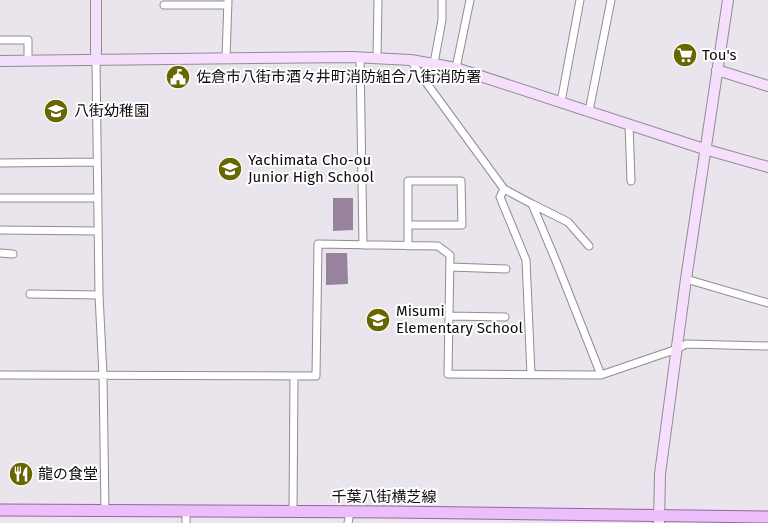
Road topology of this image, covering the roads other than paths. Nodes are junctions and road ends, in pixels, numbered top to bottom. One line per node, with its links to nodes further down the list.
1 (96, 0): 14 (street)
2 (378, 0): 13 (street)
3 (442, 0): 18 (street)
4 (470, 0): 19 (street)
5 (580, 0): 22 (street)
6 (611, 0): 23 (street)
7 (728, 0): 20 (street)
8 (228, 2): 9 (street); 12 (street)
9 (164, 5)
10 (0, 40): 16 (street)
11 (360, 57): 12 (street); 13 (street); 37 (street)
12 (226, 58): 14 (street)
13 (377, 58): 15 (street)
14 (96, 60): 16 (street); 26 (street)
15 (411, 60): 18 (street); 30 (street)
16 (28, 61): 17 (street)
17 (0, 62)
18 (434, 63): 19 (street)
19 (456, 68): 22 (street)
20 (717, 70): 21 (street); 25 (street)
21 (768, 86)
22 (561, 102): 23 (street)
23 (589, 111): 24 (street)
24 (630, 124): 25 (street); 29 (street)
25 (704, 148): 28 (street); 44 (street)
26 (97, 162): 27 (street); 32 (street)
27 (0, 163)
28 (768, 167)
29 (631, 181)
30 (504, 189): 33 (street); 52 (street)
31 (0, 198): 32 (street)
32 (98, 198): 36 (street)
33 (532, 204): 39 (street); 55 (street)
34 (408, 225): 34 (street); 38 (street)
35 (0, 230): 36 (street)
36 (98, 231): 46 (street)
37 (363, 245): 38 (street); 56 (street)
38 (408, 246): 42 (street)
39 (589, 246)
40 (0, 253): 41 (street)
41 (14, 254)
42 (450, 267): 43 (street); 48 (street)
43 (506, 269)
44 (686, 279): 47 (street); 51 (street)
45 (30, 294): 46 (street)
46 (99, 295): 54 (street)
47 (768, 302)
48 (449, 316): 49 (street); 52 (street)
49 (505, 317)
50 (768, 346): 51 (street)
51 (677, 349): 55 (street); 64 (street)
52 (531, 374): 55 (street)
53 (0, 375): 54 (street)
54 (103, 375): 56 (street); 58 (street)
55 (601, 375)
56 (294, 376): 59 (street)
57 (0, 510): 58 (main road, 千葉八街横芝線)
58 (104, 511): 60 (main road, 千葉八街横芝線)
59 (293, 512): 60 (main road, 千葉八街横芝線); 61 (main road, 千葉八街横芝線)
60 (186, 517)
61 (349, 518): 62 (main road, 千葉八街横芝線)
62 (555, 518): 64 (main road, 千葉八街横芝線)
63 (768, 518): 64 (main road, 千葉八街横芝線)
64 (659, 520)

